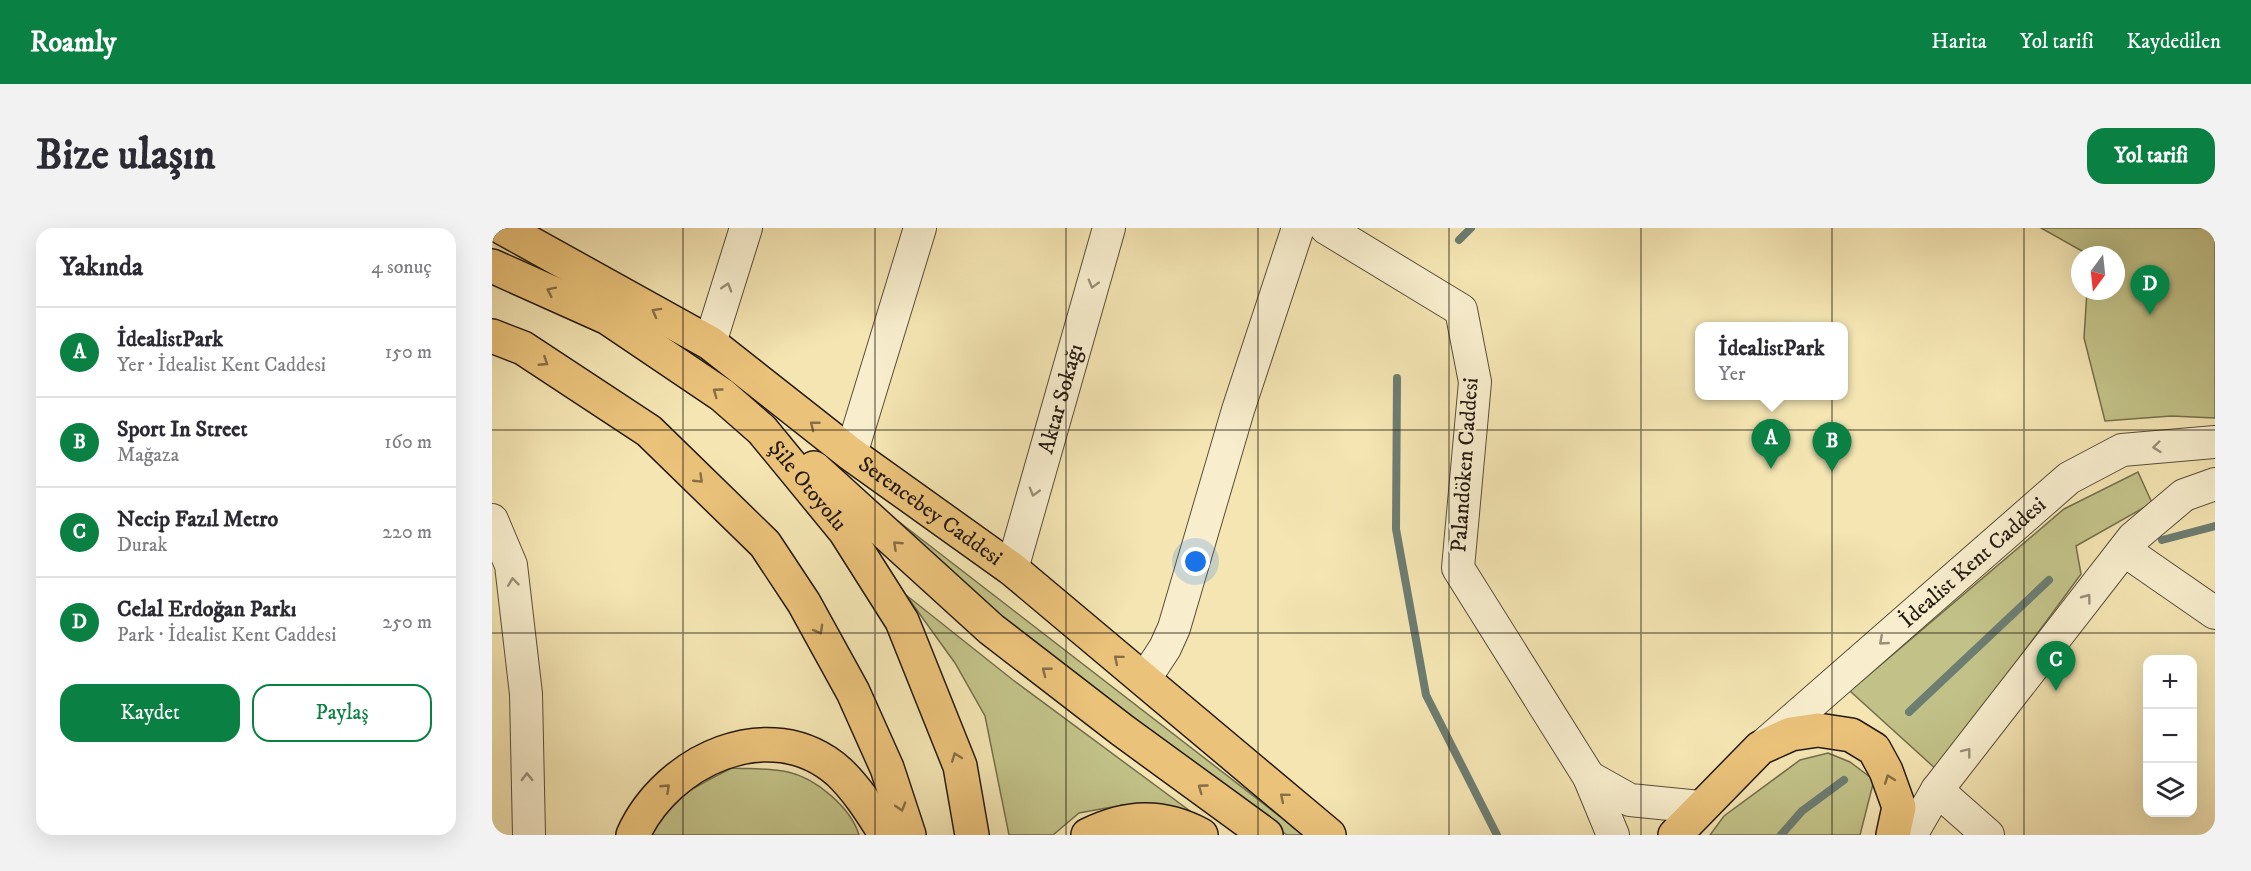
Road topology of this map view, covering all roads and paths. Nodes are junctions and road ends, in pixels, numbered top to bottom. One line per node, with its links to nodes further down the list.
1 (503, 228): 7 (main road, Serencebey Caddesi)
2 (746, 228): 10 (street, one-way to 2)
3 (920, 228): 13 (street)
4 (1109, 228): 17 (street, Aktar Sokağı, one-way to 17)
5 (1298, 228): 19 (street)
6 (1326, 228): 21 (street, Palandöken Caddesi)
7 (544, 238): 10 (main road, Serencebey Caddesi, one-way to 7)
8 (492, 266): 11 (main road, Şile Otoyolu, one-way to 8)
9 (492, 336): 27 (main road, one-way to 27)
10 (710, 343): 13 (main road, Serencebey Caddesi, one-way to 10)
11 (762, 430): 28 (main road, Şile Otoyolu, one-way to 11); 31 (main road, one-way to 11)
12 (2215, 442): 20 (street, İdealist Kent Caddesi, one-way to 20)
13 (851, 454): 17 (main road, Serencebey Caddesi)
14 (2215, 484): 16 (street)
15 (492, 520): 24 (street, one-way to 15)
16 (2124, 550): 18 (street); 22 (street, one-way to 16)
17 (1012, 569): 19 (main road, Serencebey Caddesi, one-way to 17)
18 (2215, 613)
19 (1144, 680): 32 (main road, Serencebey Caddesi, one-way to 19)
20 (1760, 748): 23 (main road, İdealist Kent Caddesi); 35 (main road, İdealist Kent Caddesi, one-way to 20)
21 (1589, 777): 23 (street); 33 (street, Palandöken Caddesi)
22 (1937, 790): 36 (street); 37 (street)
23 (1700, 807): 34 (main road, İdealist Kent Caddesi)
24 (529, 835)
25 (633, 835): 26 (main road, one-way to 26)
26 (886, 835)
27 (909, 835)
28 (972, 835)
29 (1088, 835): 30 (main road)
30 (1201, 835)
31 (1266, 835)
32 (1329, 835)
33 (1612, 835)
34 (1675, 835)
35 (1893, 835)
36 (1911, 835)
37 (1988, 835)

